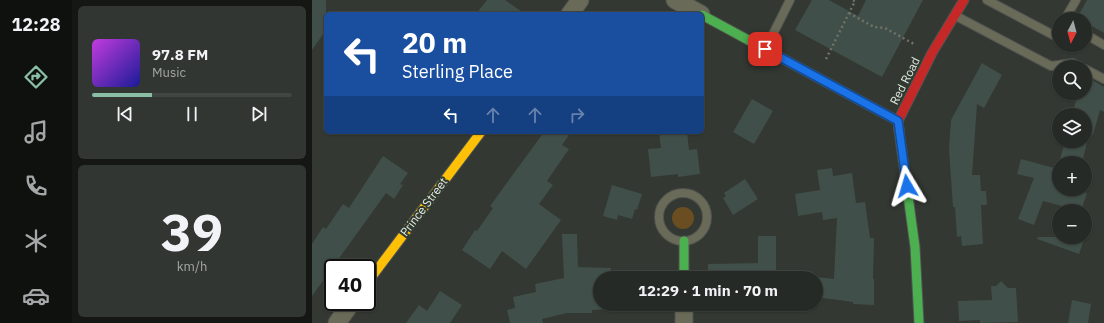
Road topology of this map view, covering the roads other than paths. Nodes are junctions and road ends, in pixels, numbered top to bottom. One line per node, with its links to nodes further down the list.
1 (580, 0): 7 (street)
2 (675, 0): 8 (street)
3 (790, 0): 15 (lane)
4 (964, 0): 11 (street, Red Road)
5 (987, 0): 12 (lane)
6 (1076, 0): 9 (lane)
7 (571, 12)
8 (698, 12)
9 (1069, 12)
10 (704, 15): 15 (street)
11 (954, 15): 16 (lane); 19 (street, Red Road)
12 (1052, 34)
13 (1092, 38): 14 (lane)
14 (1104, 45)
15 (765, 49): 19 (street)
16 (1052, 66)
17 (1092, 73): 18 (lane)
18 (1104, 79)
19 (898, 121): 26 (street, Red Road)
20 (479, 134): 22 (street, Prince Street)
21 (684, 241): 21 (lane); 23 (street)
22 (376, 271)
23 (684, 271)
24 (684, 311): 25 (street)
25 (684, 323)
26 (919, 323)

